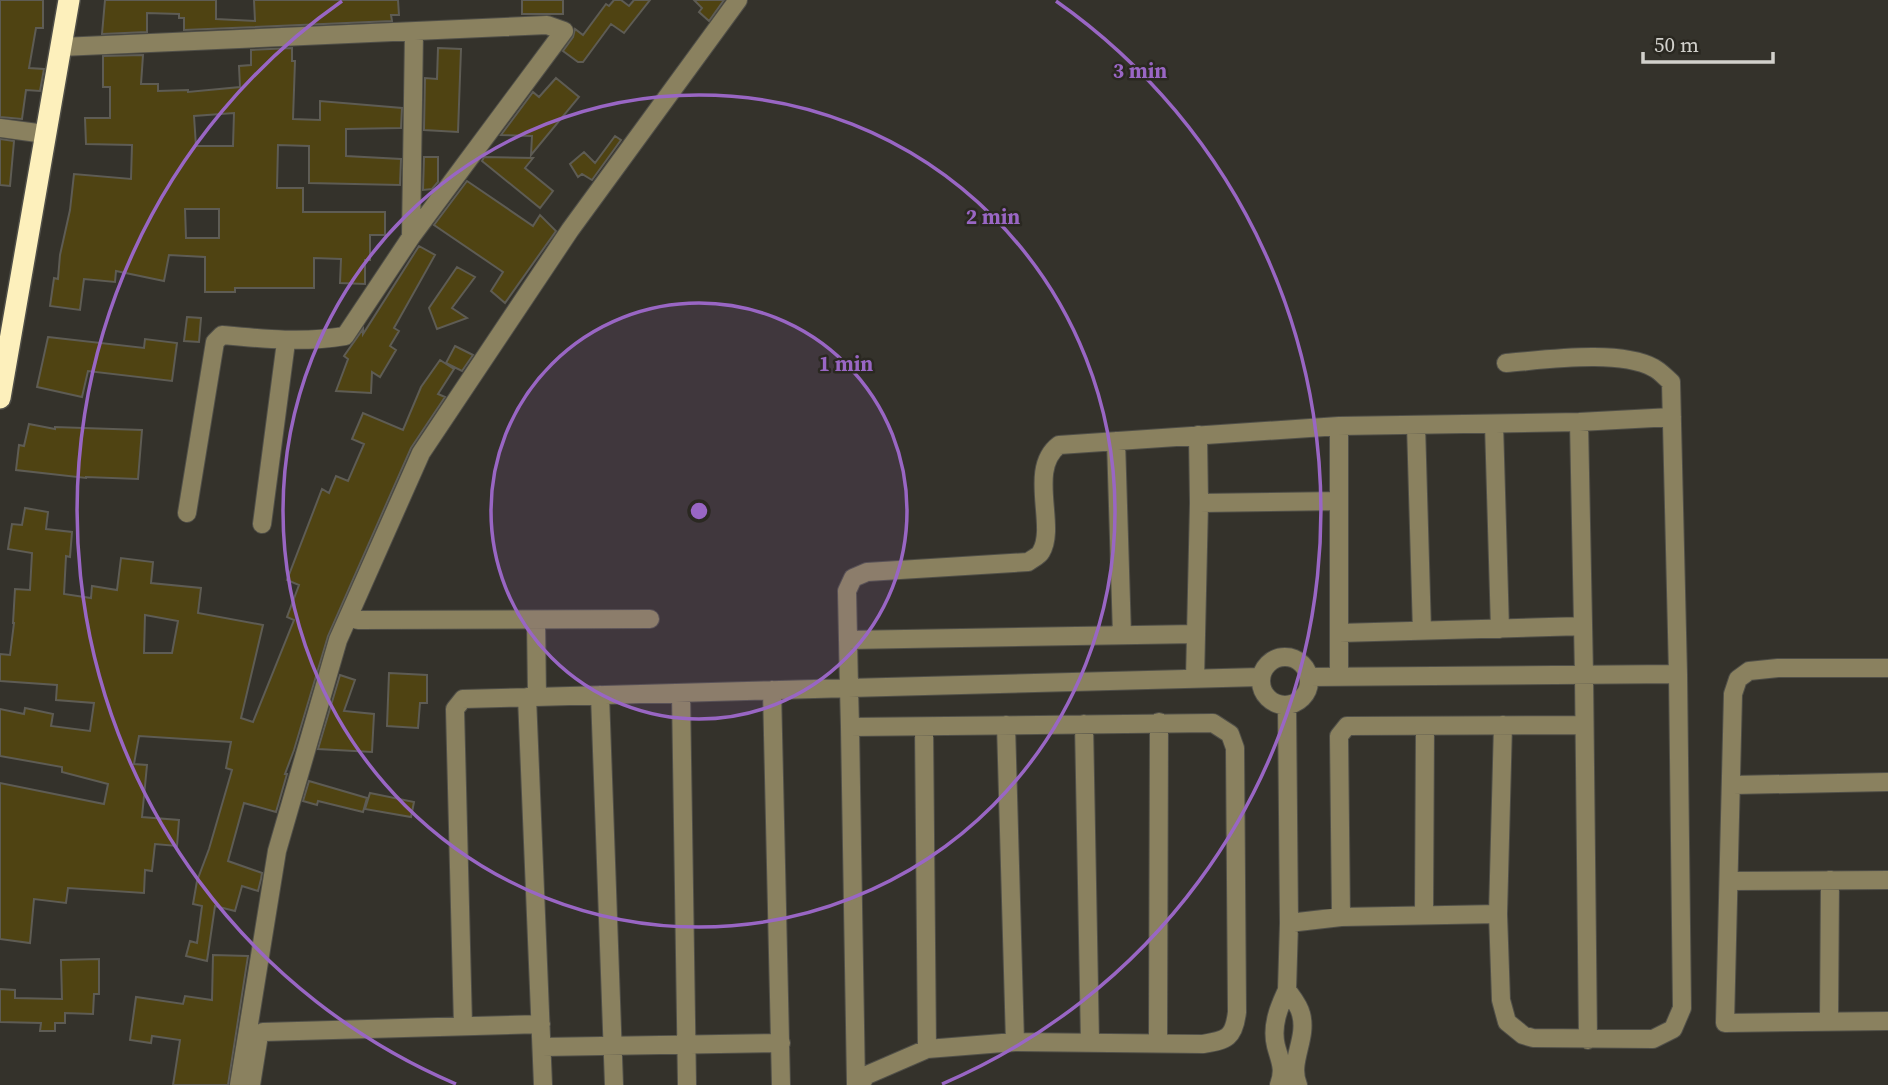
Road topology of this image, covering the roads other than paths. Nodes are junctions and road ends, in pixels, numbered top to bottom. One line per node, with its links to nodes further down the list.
1 (69, 0): 4 (highway)
2 (738, 0): 76 (street)
3 (414, 32): 4 (street); 7 (street); 7 (street)
4 (61, 47): 6 (highway)
5 (0, 128): 6 (street)
6 (45, 134): 10 (highway)
7 (411, 237): 8 (street)
8 (286, 342): 20 (street); 21 (street)
9 (1506, 363): 11 (street)
10 (0, 398)
11 (1672, 417): 12 (street); 33 (street)
12 (1579, 422): 13 (street); 25 (street)
13 (1494, 424): 14 (street); 26 (street)
14 (1416, 425): 15 (street); 27 (street)
15 (1339, 426): 16 (street); 18 (street)
16 (1198, 435): 17 (street); 19 (street)
17 (1116, 441): 30 (street); 31 (street)
18 (1339, 501): 19 (street); 28 (street)
19 (1199, 503): 29 (street)
20 (187, 513)
21 (262, 524)
22 (650, 619): 24 (street)
23 (358, 620): 24 (street)
24 (536, 620): 43 (street)
25 (1583, 626): 26 (street); 35 (street)
26 (1500, 629): 27 (street)
27 (1422, 631): 28 (street)
28 (1339, 633): 34 (street)
29 (1195, 634): 30 (street); 38 (street)
30 (1122, 635): 31 (street)
31 (848, 640): 39 (street)
32 (1888, 668): 54 (street)
33 (1678, 674): 35 (street); 67 (street)
34 (1339, 675): 35 (street); 37 (street)
35 (1584, 675): 49 (street)
36 (1260, 677): 37 (street); 38 (street); 44 (street)
37 (1309, 677): 44 (street)
38 (1195, 679): 39 (street)
39 (849, 688): 40 (street); 51 (street)
40 (772, 690): 41 (street); 69 (street)
41 (681, 693): 42 (street); 72 (street)
42 (600, 695): 43 (street); 73 (street)
43 (532, 697): 65 (street); 66 (street)
44 (1287, 705): 61 (street)
45 (1159, 722): 46 (street); 71 (street); 71 (street)
46 (1084, 724): 47 (street); 70 (street)
47 (1006, 725): 52 (street); 68 (street)
48 (1503, 725): 49 (street); 50 (street); 58 (street)
49 (1584, 725): 67 (street)
50 (1425, 726): 59 (street); 60 (street)
51 (850, 727): 52 (street); 82 (street)
52 (924, 727): 75 (street)
53 (1888, 782): 54 (street)
54 (1733, 785): 57 (street)
55 (1830, 880): 56 (street); 57 (street); 64 (street)
56 (1888, 880)
57 (1730, 881): 64 (street)
58 (1497, 914): 59 (street); 67 (street)
59 (1424, 915): 60 (street)
60 (1341, 917): 61 (street)
61 (1289, 923): 62 (street)
62 (1287, 990): 83 (street); 84 (street)
63 (1888, 1021): 64 (street)
64 (1829, 1022)
65 (541, 1024): 66 (street); 74 (street)
66 (463, 1025): 77 (street)
67 (1588, 1040)
68 (1015, 1042): 70 (street); 75 (street)
69 (781, 1043): 72 (street); 81 (street)
70 (1090, 1043): 71 (street)
71 (1158, 1043)
72 (686, 1045): 73 (street); 80 (street)
73 (613, 1046): 74 (street); 79 (street)
74 (542, 1047): 78 (street)
75 (927, 1049): 82 (street)
76 (239, 1085)
77 (251, 1085)
78 (543, 1085)
79 (614, 1085)
80 (687, 1085)
81 (781, 1085)
82 (858, 1085)
83 (1279, 1085)
84 (1298, 1085)

